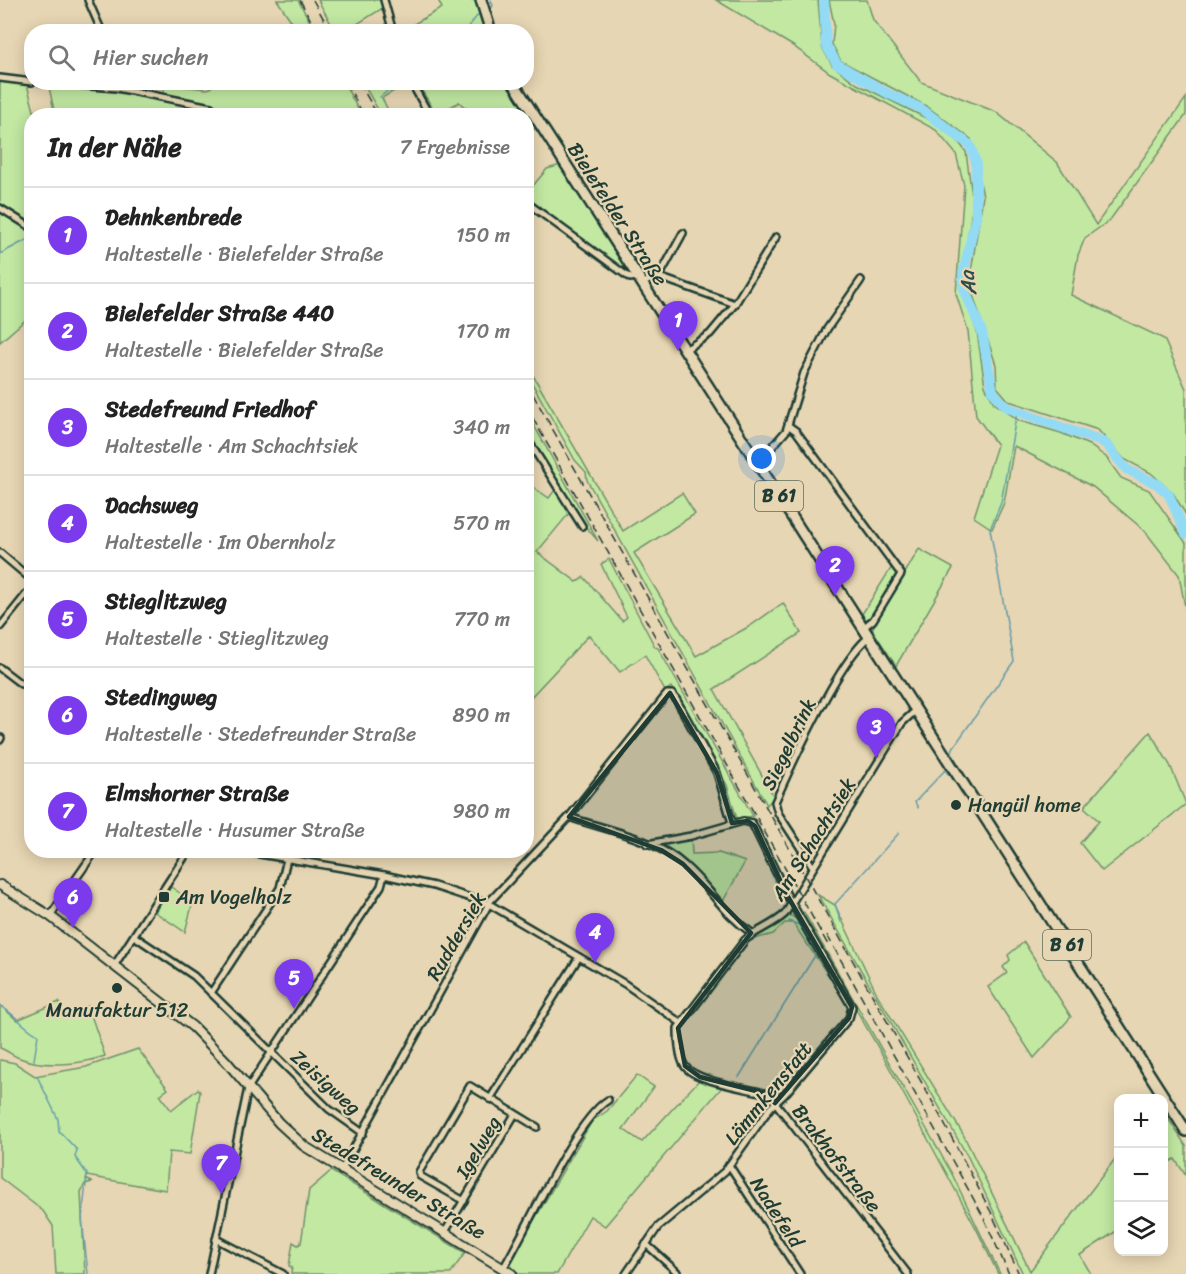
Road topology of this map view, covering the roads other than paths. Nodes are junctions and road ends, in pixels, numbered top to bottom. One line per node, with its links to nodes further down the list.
1 (88, 0): 4 (street)
2 (384, 0): 5 (street)
3 (481, 0): 6 (main road)
4 (98, 24)
5 (391, 24)
6 (488, 24)
7 (0, 78): 8 (street)
8 (24, 80)
9 (138, 90): 12 (street)
10 (415, 90): 13 (street)
11 (518, 90): 14 (main road, Bielefelder Straße / B 61)
12 (212, 108)
13 (426, 108)
14 (530, 108)
15 (534, 115): 22 (main road, Bielefelder Straße / B 61)
16 (0, 208): 18 (street)
17 (534, 208): 22 (street)
18 (24, 223)
19 (683, 233): 21 (street)
20 (776, 237): 24 (street)
21 (658, 277): 22 (street); 24 (street)
22 (640, 280): 25 (main road, Bielefelder Straße / B 61)
23 (861, 280): 26 (street)
24 (735, 304): 25 (street)
25 (685, 350): 28 (main road, Bielefelder Straße / B 61)
26 (789, 426): 28 (street); 34 (street)
27 (534, 449): 29 (street)
28 (758, 463): 34 (main road, Bielefelder Straße / B 61)
29 (582, 526)
30 (0, 553): 31 (street)
31 (24, 573)
32 (24, 597): 33 (street)
33 (0, 627)
34 (863, 628): 35 (main road, Bielefelder Straße / B 61)
35 (869, 637): 38 (main road, Bielefelder Straße / B 61); 48 (street, Siegelbrink)
36 (1, 671): 37 (street)
37 (21, 684)
38 (916, 710): 48 (street, Am Schachtsiek); 67 (main road, Bielefelder Straße / B 61)
39 (569, 817): 40 (street, Ruddersiek); 41 (street); 42 (street, Ruddersiek)
40 (732, 823): 41 (street); 51 (street)
41 (647, 844): 54 (street)
42 (534, 855)
43 (90, 858): 53 (street)
44 (184, 858): 55 (street)
45 (281, 858): 47 (street)
46 (531, 858): 52 (street, Ruddersiek)
47 (287, 859): 49 (street); 58 (street)
48 (813, 867): 51 (street, Am Schachtsiek)
49 (384, 875): 52 (street); 60 (street)
50 (0, 885): 53 (street, Stedefreunder Straße)
51 (792, 903): 54 (street, Am Schachtsiek); 64 (street, Lämmkenstatt)
52 (489, 904): 56 (street); 68 (street, Ruddersiek)
53 (50, 916): 57 (street, Stedefreunder Straße)
54 (753, 934): 59 (street, Am Schachtsiek)
55 (134, 936): 57 (street); 58 (street)
56 (579, 957): 59 (street); 62 (street)
57 (114, 966): 61 (street, Stedefreunder Straße)
58 (211, 993): 60 (street)
59 (679, 1025): 64 (street, Brakhofstraße)
60 (271, 1052): 61 (street); 68 (street, Zeisigweg)
61 (249, 1085): 70 (street, Stedefreunder Straße); 73 (street)
62 (490, 1099): 65 (street); 71 (street)
63 (608, 1100): 75 (street)
64 (775, 1103): 69 (street, Lämmkenstatt); 83 (street, Brakhofstraße)
65 (515, 1114): 66 (street); 71 (street, Igelweg)
66 (537, 1127)
67 (1186, 1131)
68 (363, 1133): 70 (street, Ruddersiek)
69 (729, 1166): 74 (street, Lämmkenstatt); 82 (street, Nadefeld)
70 (343, 1168): 72 (street, Stedefreunder Straße)
71 (464, 1201): 72 (street, Igelweg)
72 (447, 1229): 75 (street, Stedefreunder Straße)
73 (216, 1239): 78 (street); 79 (street)
74 (646, 1244): 76 (street, Lämmkenstatt); 77 (street)
75 (505, 1264): 80 (street, Stedefreunder Straße)
76 (628, 1271): 81 (street, Lämmkenstatt)
77 (677, 1272)
78 (209, 1274)
79 (283, 1274)
80 (512, 1274)
81 (634, 1274)
82 (800, 1274)
83 (908, 1274)

